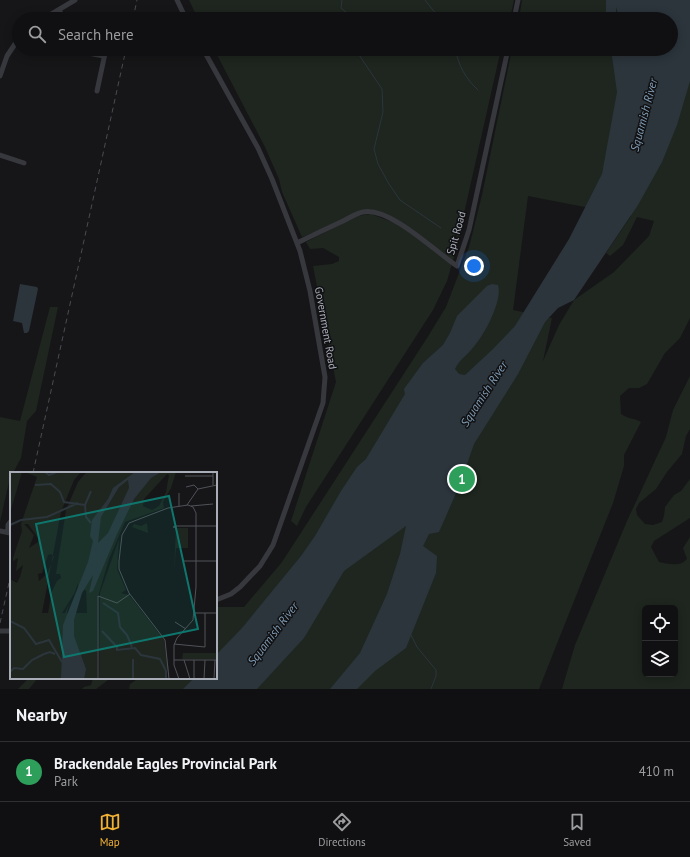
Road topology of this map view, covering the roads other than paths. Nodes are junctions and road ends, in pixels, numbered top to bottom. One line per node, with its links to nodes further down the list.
1 (75, 0): 4 (street)
2 (177, 0): 6 (street)
3 (518, 0): 7 (street)
4 (59, 10): 5 (street)
5 (55, 12)
6 (183, 12)
7 (515, 12)
8 (12, 48): 12 (street)
9 (104, 56): 13 (street)
10 (207, 56): 16 (street, Government Road)
11 (506, 56): 16 (street, Spit Road)
12 (0, 76)
13 (96, 91)
14 (0, 155): 15 (street)
15 (24, 163)
16 (297, 243): 20 (street, Government Road)
17 (10, 522): 19 (street)
18 (0, 531): 19 (street)
19 (10, 533)
20 (217, 600)

